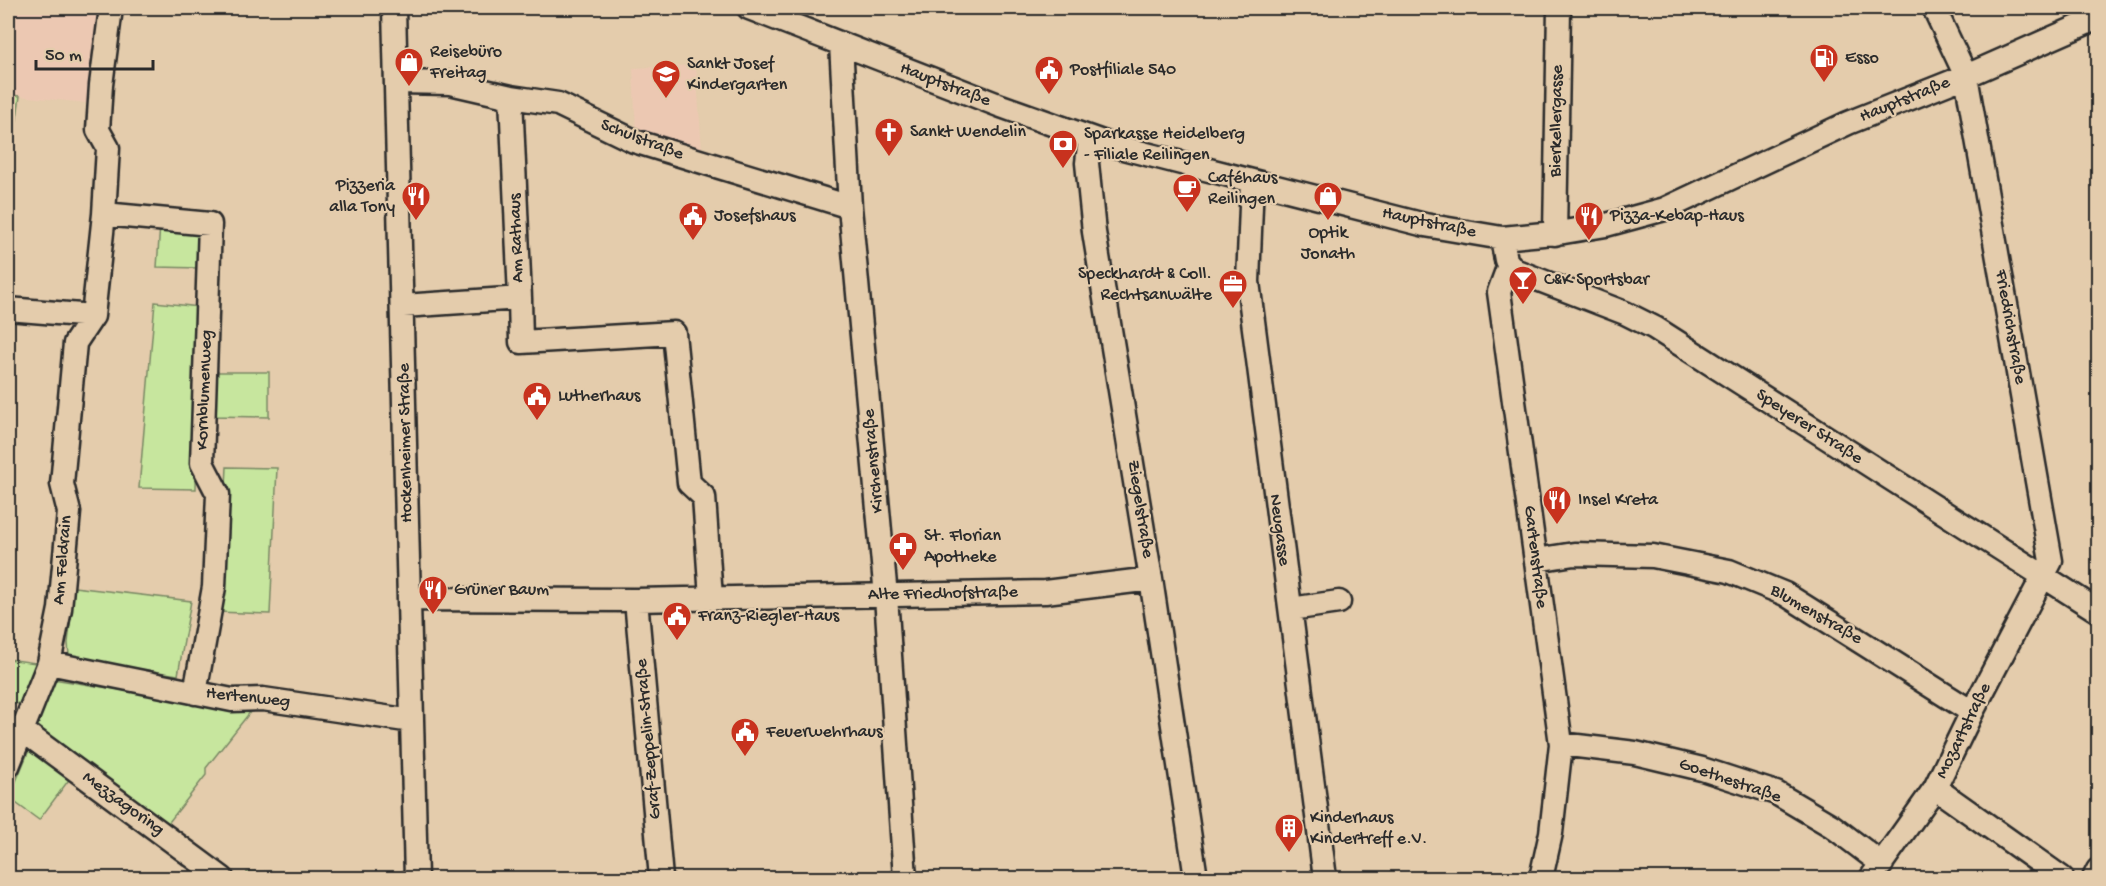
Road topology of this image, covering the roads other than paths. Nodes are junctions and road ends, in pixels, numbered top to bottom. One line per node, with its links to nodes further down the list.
1 (111, 8): 15 (street, Am Feldrain)
2 (394, 8): 10 (street, Hockenheimer Straße)
3 (749, 8): 6 (street, Hauptstraße)
4 (1559, 8): 16 (street, Bierkellergasse)
5 (1934, 8): 9 (street, Friedrichstraße)
6 (800, 18): 8 (street, Hauptstraße)
7 (2098, 18): 9 (street, Hauptstraße)
8 (840, 44): 12 (street, Hauptstraße); 14 (street, Kirchenstraße)
9 (1966, 76): 16 (street, Hauptstraße); 24 (street, Friedrichstraße)
10 (397, 82): 11 (street, Schulstraße); 20 (street, Hockenheimer Straße)
11 (511, 97): 14 (street, Schulstraße); 19 (street, Am Rathaus)
12 (1090, 138): 13 (street, Hauptstraße); 25 (street, Ziegelstraße)
13 (1252, 181): 17 (street, Hauptstraße); 31 (street, Neugasse)
14 (850, 207): 26 (street, Kirchenstraße)
15 (104, 214): 22 (street, Am Feldrain); 34 (street, Kornblumenweg)
16 (1555, 234): 17 (street, Hauptstraße)
17 (1502, 238): 18 (street)
18 (1509, 265): 23 (street, Gartenstraße); 24 (street, Speyerer Straße)
19 (519, 298): 20 (street, Am Rathaus); 27 (street)
20 (403, 306): 28 (street, Hockenheimer Straße)
21 (8, 309): 22 (street)
22 (93, 316): 33 (street, Am Feldrain)
23 (1536, 560): 35 (street, Blumenstraße); 38 (street, Gartenstraße)
24 (2043, 576): 32 (street, Speyerer Straße); 35 (street, Mozartstraße)
25 (1151, 579): 26 (street, Alte Friedhofstraße); 47 (street, Ziegelstraße)
26 (886, 596): 27 (street, Alte Friedhofstraße); 46 (street, Kirchenstraße)
27 (711, 598): 29 (street, Alte Friedhofstraße)
28 (409, 599): 29 (street, Alte Friedhofstraße); 36 (street, Hockenheimer Straße)
29 (636, 600): 45 (street, Graf-Zeppelin-Straße)
30 (1339, 602): 31 (street)
31 (1291, 609): 48 (street, Neugasse)
32 (2098, 611)
33 (49, 663): 34 (street, Hertenweg); 37 (street, Am Feldrain)
34 (195, 693): 36 (street, Hertenweg)
35 (1972, 712): 40 (street, Mozartstraße)
36 (412, 721): 44 (street, Hockenheimer Straße)
37 (22, 730): 39 (street, Am Feldrain); 43 (street, Mezzagoring)
38 (1561, 744): 42 (street, Goethestraße); 49 (street, Gartenstraße)
39 (8, 766)
40 (1935, 788): 42 (street, Mozartstraße); 50 (street)
41 (2098, 870): 51 (street)
42 (1877, 871)
43 (222, 879)
44 (416, 879)
45 (661, 879)
46 (905, 879)
47 (1196, 879)
48 (1325, 879)
49 (1541, 879)
50 (2062, 879)
51 (2094, 879)

